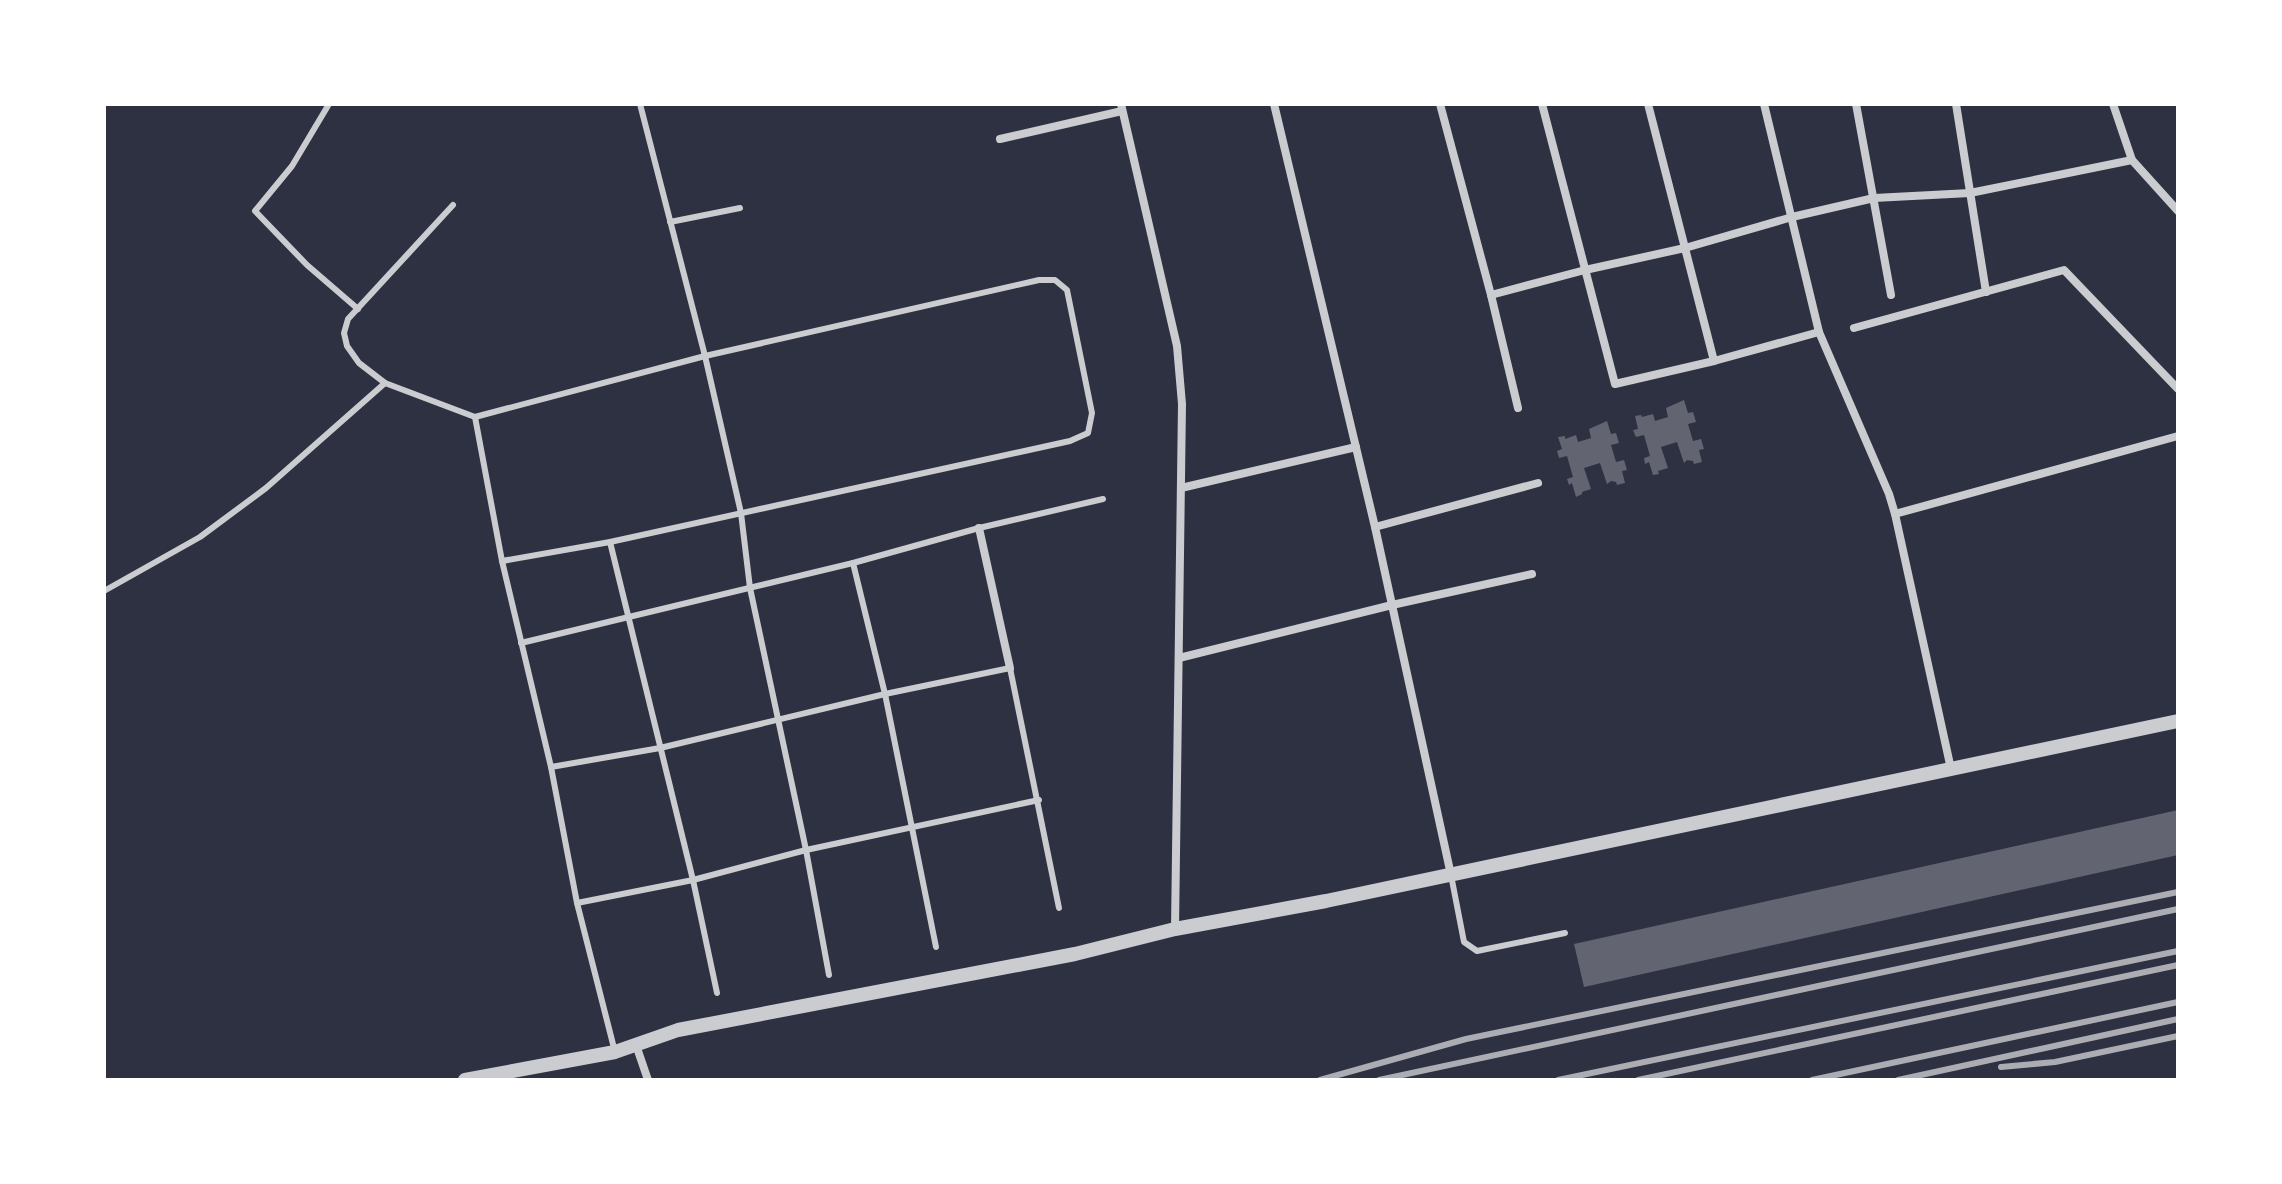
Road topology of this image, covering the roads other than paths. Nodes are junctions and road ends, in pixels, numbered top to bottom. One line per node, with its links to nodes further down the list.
1 (329, 104): 28 (lane)
2 (640, 104): 22 (lane)
3 (1274, 104): 38 (street)
4 (1440, 104): 26 (street)
5 (1542, 104): 24 (street)
6 (1648, 104): 23 (street)
7 (1764, 104): 21 (street)
8 (1856, 104): 16 (street)
9 (1956, 104): 14 (street)
10 (2113, 104): 13 (street)
11 (1122, 107): 12 (street); 40 (street)
12 (1000, 139)
13 (2132, 160): 14 (street); 17 (street)
14 (1970, 193): 16 (street); 25 (street)
15 (2178, 194): 17 (street)
16 (1874, 198): 21 (street); 27 (street)
17 (2165, 198): 20 (street)
18 (453, 205): 28 (lane)
19 (740, 208): 22 (lane)
20 (2178, 211)
21 (1792, 217): 23 (street); 30 (street)
22 (670, 222): 31 (lane)
23 (1685, 248): 24 (street); 32 (street)
24 (1585, 270): 26 (street); 32 (street)
25 (1986, 292): 29 (street); 34 (street)
26 (1491, 295): 35 (street)
27 (1891, 295)
28 (358, 309): 33 (lane)
29 (1854, 328)
30 (1819, 332): 32 (street); 43 (street)
31 (705, 356): 36 (lane); 42 (lane); 42 (lane)
32 (1714, 361)
33 (385, 383): 36 (lane); 51 (lane)
34 (2178, 389)
35 (1518, 408)
36 (475, 417): 47 (lane)
37 (2178, 436): 43 (street)
38 (1356, 447): 40 (street); 44 (street)
39 (1538, 483): 44 (street)
40 (1181, 488): 55 (street)
41 (1103, 499): 45 (lane)
42 (741, 513): 46 (lane); 50 (lane)
43 (1895, 514): 62 (street)
44 (1375, 527): 52 (street)
45 (979, 528): 48 (lane); 56 (street)
46 (610, 542): 47 (lane); 53 (lane)
47 (502, 561): 54 (lane)
48 (853, 563): 50 (lane); 57 (lane)
49 (1532, 574): 52 (street)
50 (750, 588): 53 (lane); 58 (lane)
51 (104, 591)
52 (1392, 605): 55 (street); 66 (street)
53 (629, 616): 54 (lane); 60 (lane)
54 (521, 643): 61 (lane)
55 (1179, 658): 70 (street)
56 (1010, 668): 57 (lane); 63 (lane)
57 (885, 694): 58 (lane); 64 (lane)
58 (778, 720): 60 (lane); 65 (lane)
59 (2178, 721): 62 (street)
60 (660, 748): 61 (lane); 67 (lane)
61 (551, 767): 68 (lane)
62 (1951, 769): 66 (street)
63 (1039, 800): 64 (lane); 69 (lane)
64 (913, 828): 65 (lane); 72 (lane)
65 (806, 850): 67 (lane); 73 (lane)
66 (1451, 875): 70 (street); 71 (lane)
67 (693, 880): 68 (lane); 74 (lane)
68 (577, 903): 76 (lane)
69 (1059, 908)
70 (1175, 929): 75 (street)
71 (1565, 933)
72 (936, 947)
73 (829, 975)
74 (717, 993)
75 (636, 1045): 76 (street); 78 (street)
76 (615, 1052): 77 (street)
77 (465, 1080)
78 (648, 1080)

